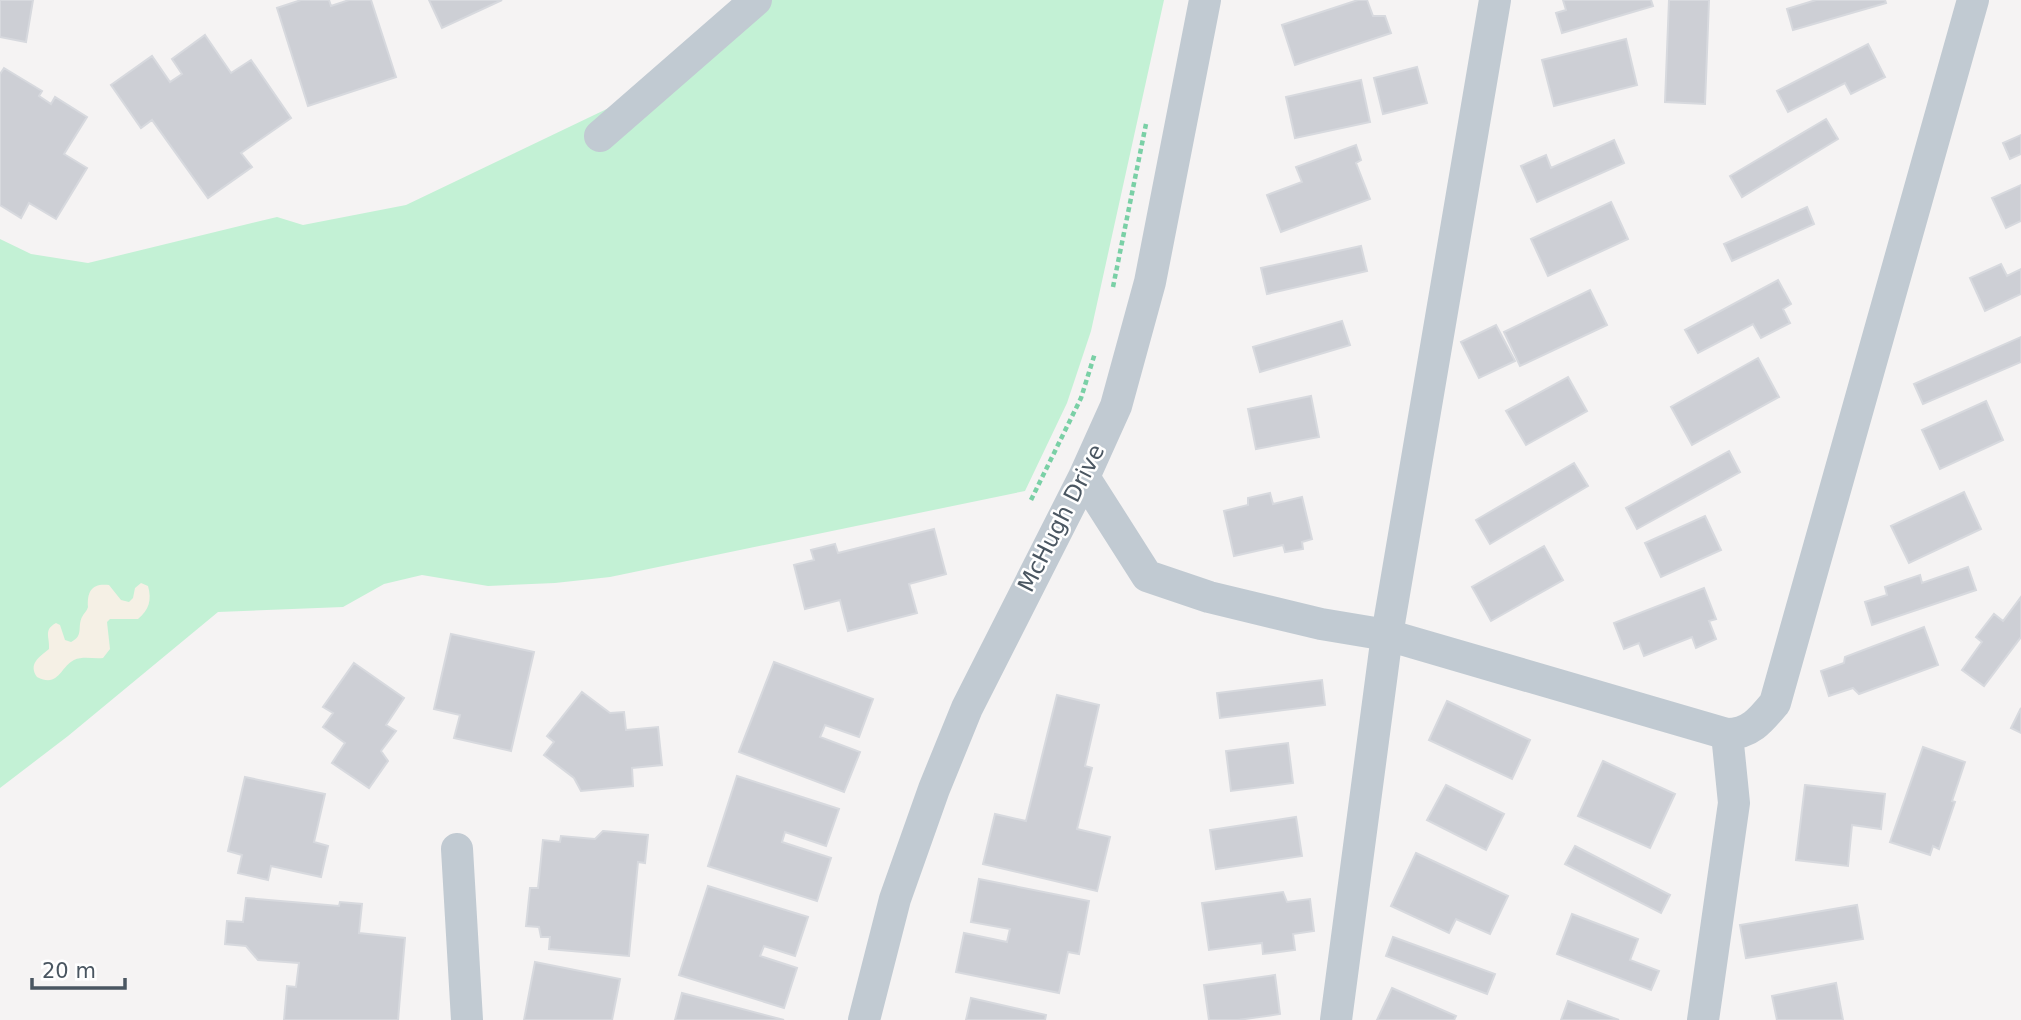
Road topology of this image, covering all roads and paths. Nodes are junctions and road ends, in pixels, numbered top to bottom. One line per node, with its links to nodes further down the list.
1 (757, 0): 6 (street)
2 (1205, 0): 9 (street, McHugh Drive)
3 (1495, 0): 11 (street)
4 (1973, 0): 12 (street)
5 (1147, 120): 7 (path)
6 (600, 136)
7 (1111, 297)
8 (1098, 345): 10 (path)
9 (1084, 477): 11 (street); 15 (street, McHugh Drive)
10 (1031, 500)
11 (1387, 635): 12 (street); 16 (street)
12 (1727, 734): 17 (street)
13 (457, 849): 14 (street)
14 (467, 1020)
15 (864, 1020)
16 (1336, 1020)
17 (1703, 1020)

